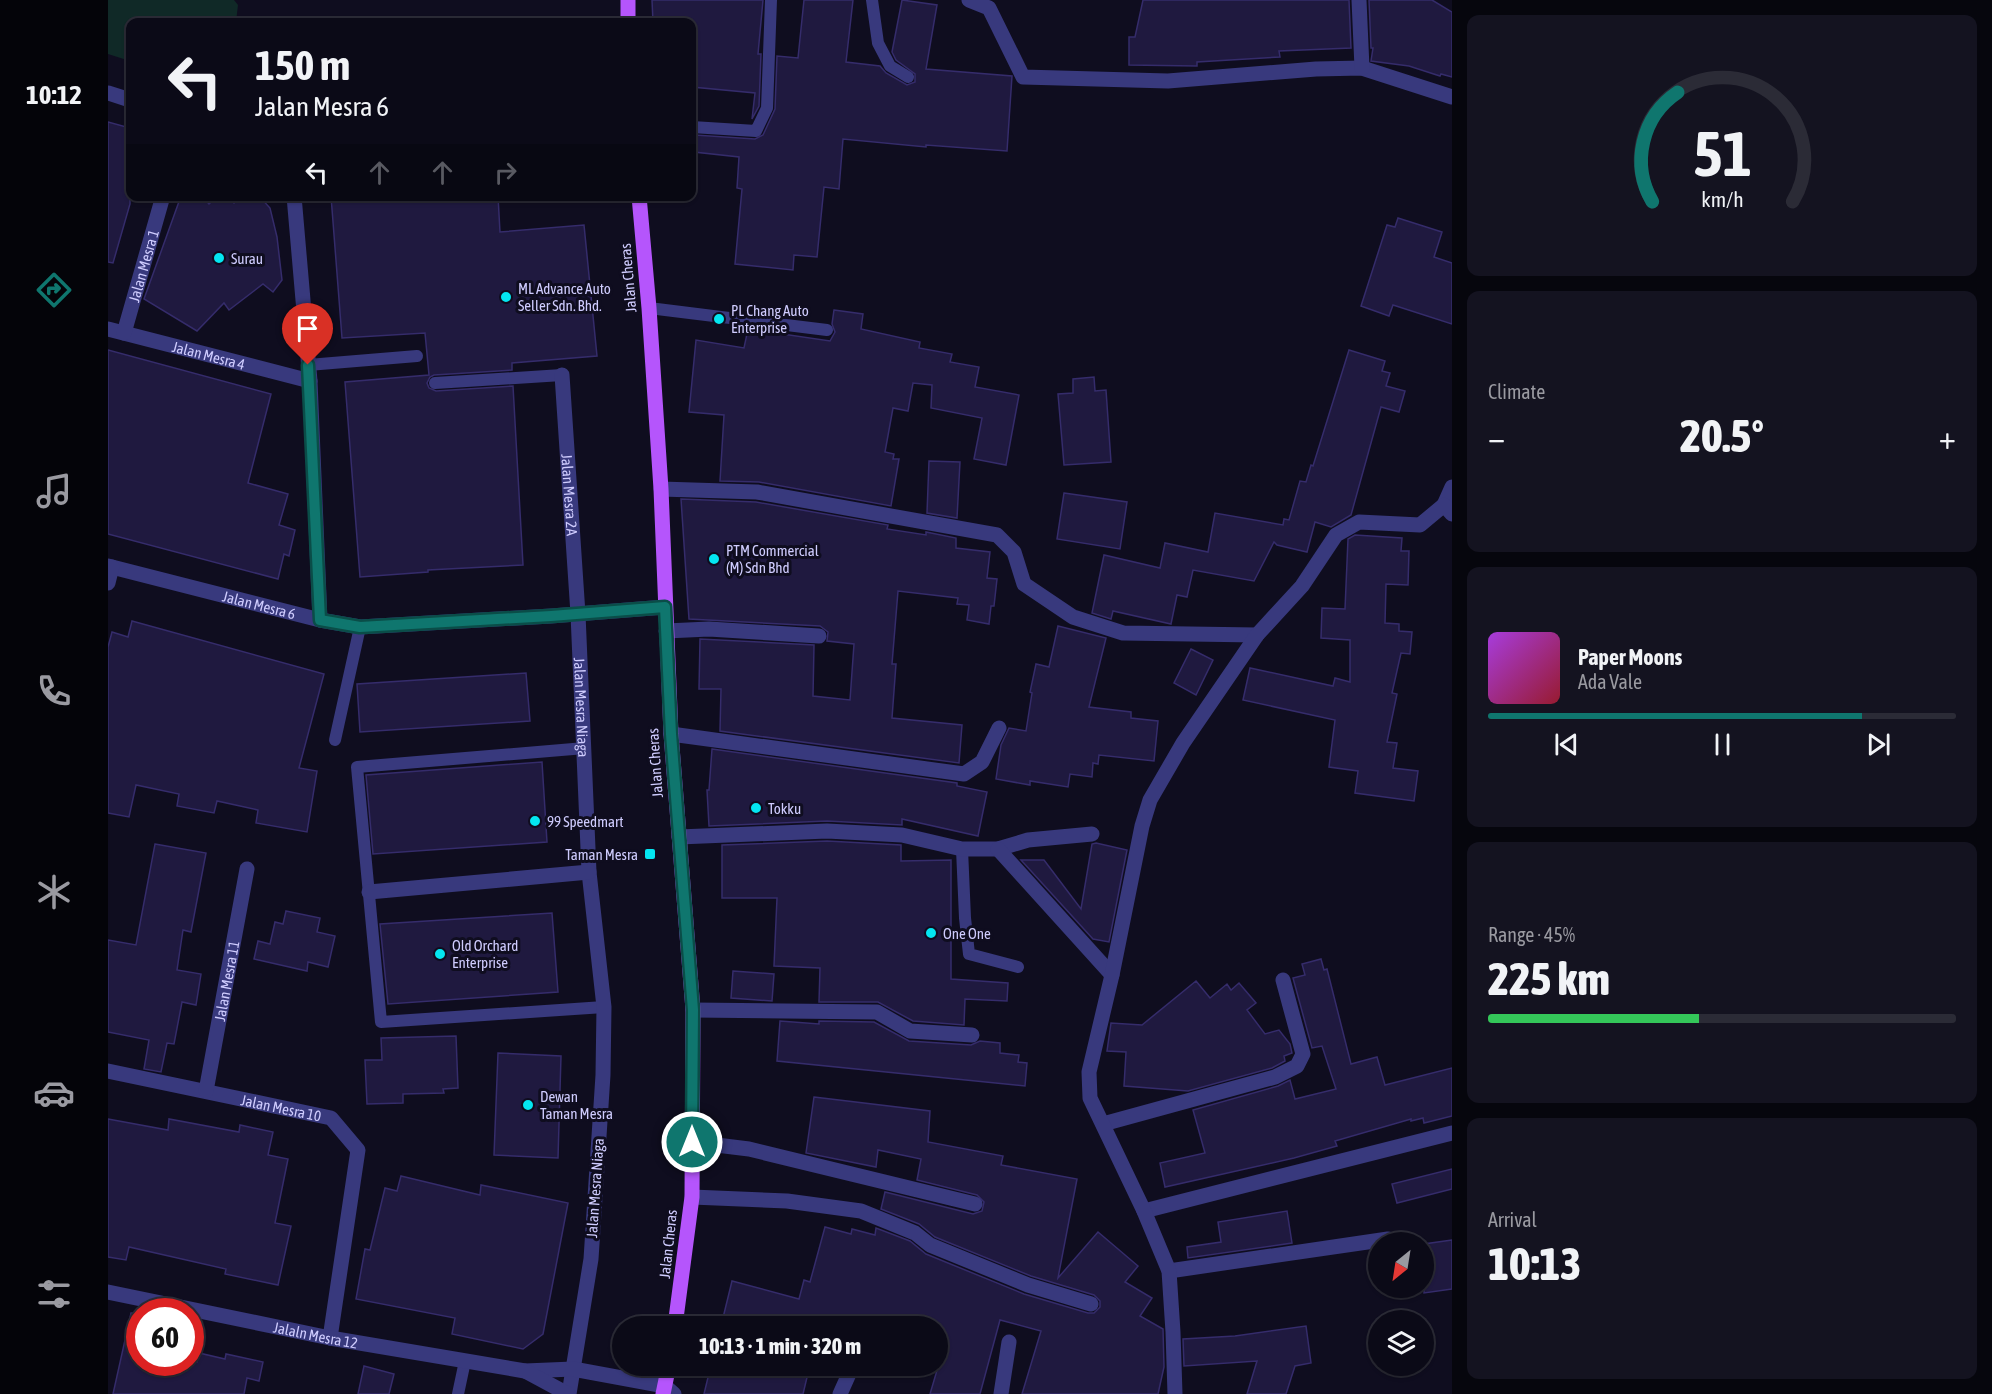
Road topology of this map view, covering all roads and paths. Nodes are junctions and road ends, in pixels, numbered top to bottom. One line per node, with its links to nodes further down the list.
1 (628, 0): 6 (main road)
2 (771, 0): 12 (lane)
3 (872, 0): 8 (lane)
4 (969, 0): 7 (street)
5 (1359, 0): 7 (street)
6 (628, 18)
7 (1362, 68): 10 (street)
8 (908, 77)
9 (108, 93): 11 (street)
10 (1452, 97)
11 (126, 98)
12 (696, 127)
13 (162, 201): 19 (street, Jalan Mesra 1)
14 (294, 201): 21 (street)
15 (639, 201): 16 (main road, Jalan Cheras)
16 (649, 308): 18 (lane); 26 (main road, Jalan Cheras)
17 (108, 329): 19 (street, Jalan Mesra 4)
18 (827, 330)
19 (124, 333): 23 (street, Jalan Mesra 4)
20 (417, 356): 21 (lane)
21 (308, 365): 23 (street)
22 (562, 375): 24 (lane); 31 (street, Jalan Mesra 2A)
23 (310, 381): 32 (street)
24 (435, 383)
25 (1452, 487): 27 (street)
26 (661, 489): 30 (main road, Jalan Cheras); 35 (street)
27 (1448, 509): 35 (street)
28 (110, 566): 29 (street); 32 (street, Jalan Mesra 6)
29 (108, 583)
30 (665, 607): 31 (street, Jalan Mesra 6); 34 (main road, Jalan Cheras)
31 (578, 614): 33 (street, Jalan Mesra 6); 40 (street, Jalan Mesra Niaga)
32 (320, 620): 33 (street, Jalan Mesra 6)
33 (360, 627): 39 (lane)
34 (666, 631): 36 (street); 38 (main road, Jalan Cheras)
35 (1257, 635): 49 (street)
36 (819, 636)
37 (999, 728): 38 (street)
38 (671, 734): 42 (main road, Jalan Cheras)
39 (335, 740)
40 (585, 748): 46 (street, Jalan Mesra Niaga); 47 (lane)
41 (1092, 834): 44 (street)
42 (679, 837): 43 (street); 52 (main road, Jalan Cheras)
43 (962, 849): 44 (street); 48 (lane)
44 (998, 849): 49 (street)
45 (247, 869): 55 (street, Jalan Mesra 11)
46 (589, 872): 47 (street); 51 (street, Jalan Mesra Niaga)
47 (369, 892): 51 (lane)
48 (1018, 967)
49 (1112, 975): 56 (street)
50 (1283, 980): 56 (street)
51 (604, 1007): 70 (street, Jalan Mesra Niaga)
52 (693, 1010): 53 (street); 58 (main road, Jalan Cheras)
53 (972, 1035)
54 (108, 1071): 55 (street, Jalan Mesra 10)
55 (206, 1091): 67 (street, Jalan Mesra 10)
56 (1103, 1124): 61 (street)
57 (1452, 1133): 61 (street)
58 (692, 1142): 59 (main road, Jalan Cheras); 60 (street)
59 (692, 1197): 65 (street); 66 (main road, Jalan Cheras)
60 (975, 1204)
61 (1144, 1211): 63 (street)
62 (1368, 1242): 63 (street)
63 (1168, 1270): 79 (street)
64 (108, 1292): 67 (street, Jalaln Mesra 12)
65 (1091, 1304)
66 (676, 1316)
67 (330, 1338): 69 (street, Jalaln Mesra 12)
68 (1009, 1342): 78 (street)
69 (465, 1361): 71 (street, Jalaln Mesra 12); 75 (lane)
70 (573, 1369): 71 (street); 74 (street); 76 (street, Jalan Mesra Niaga)
71 (525, 1371): 76 (street)
72 (668, 1376): 74 (main road)
73 (848, 1376): 77 (street)
74 (667, 1391)
75 (458, 1394)
76 (568, 1394)
77 (840, 1394)
78 (1001, 1394)
79 (1175, 1394)

